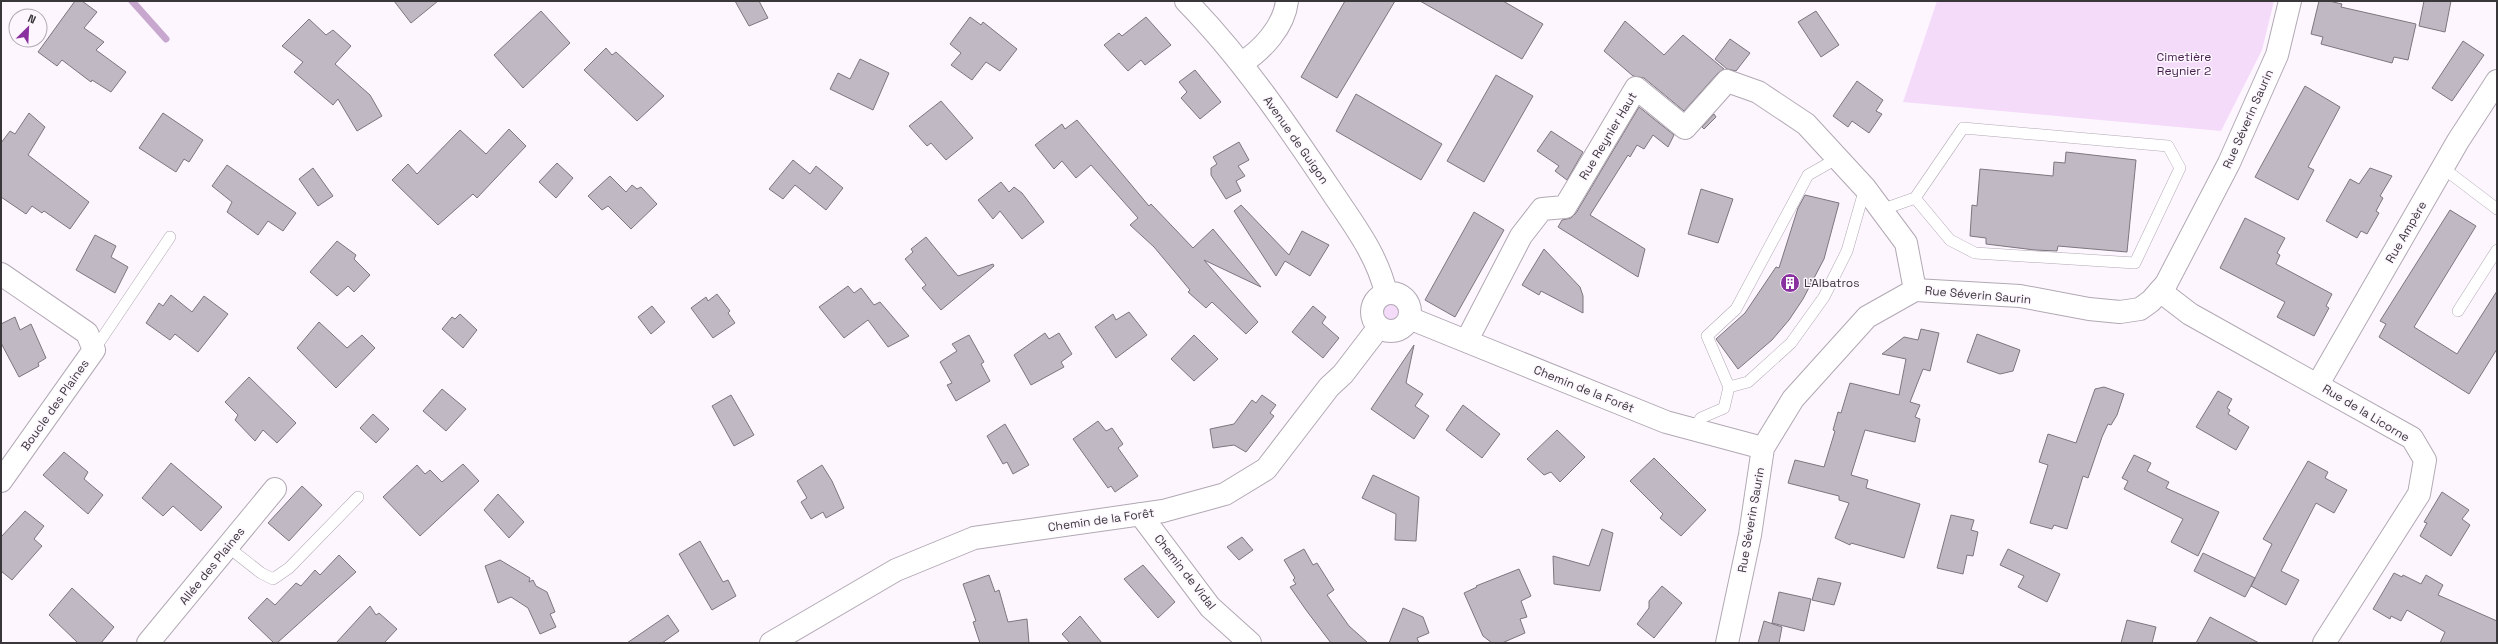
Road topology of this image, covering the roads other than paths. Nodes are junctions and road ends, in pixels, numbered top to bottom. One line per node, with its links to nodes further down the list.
1 (1186, 1): 4 (street, Avenue de Guigon)
2 (1287, 1): 4 (street)
3 (2290, 1): 16 (street, Rue Séverin Saurin)
4 (1242, 63): 17 (street, Avenue de Guigon)
5 (2497, 81): 7 (street, Rue Ampère)
6 (1838, 158): 8 (street, Rue Reynier Haut); 21 (street, Rue Reynier Haut); 24 (lane)
7 (2443, 168): 10 (lane); 23 (street, Rue Ampère)
8 (1865, 188): 11 (street, Rue Reynier Haut); 24 (lane)
9 (1915, 198): 9 (lane); 11 (lane)
10 (2497, 209)
11 (1881, 210): 15 (street, Rue Reynier Haut)
12 (170, 237): 22 (lane)
13 (2497, 250): 18 (lane)
14 (1, 274): 22 (street, Boucle des Plaines)
15 (1915, 290): 16 (street, Rue Séverin Saurin); 26 (street, Rue Séverin Saurin)
16 (2160, 291): 23 (street, Rue de la Licorne)
17 (1386, 293): 19 (street); 20 (street)
18 (2458, 311)
19 (1409, 318): 20 (street); 21 (street, Chemin de la Forêt)
20 (1379, 327): 30 (street, Chemin de la Forêt)
21 (1467, 340): 25 (street, Chemin de la Forêt)
22 (94, 350): 27 (street, Boucle des Plaines)
23 (2318, 384): 36 (street, Rue de la Licorne)
24 (1729, 387): 25 (lane)
25 (1693, 431): 26 (street, Chemin de la Forêt)
26 (1762, 448): 35 (street, Rue Séverin Saurin)
27 (1, 482)
28 (275, 489): 31 (street, Allée des Plaines)
29 (358, 498): 31 (lane)
30 (1140, 514): 33 (street, Chemin de la Forêt); 34 (street, Chemin de Vidal)
31 (228, 547): 32 (street, Allée des Plaines)
32 (148, 643)
33 (772, 643)
34 (1250, 643)
35 (1727, 643)
36 (2324, 643)

